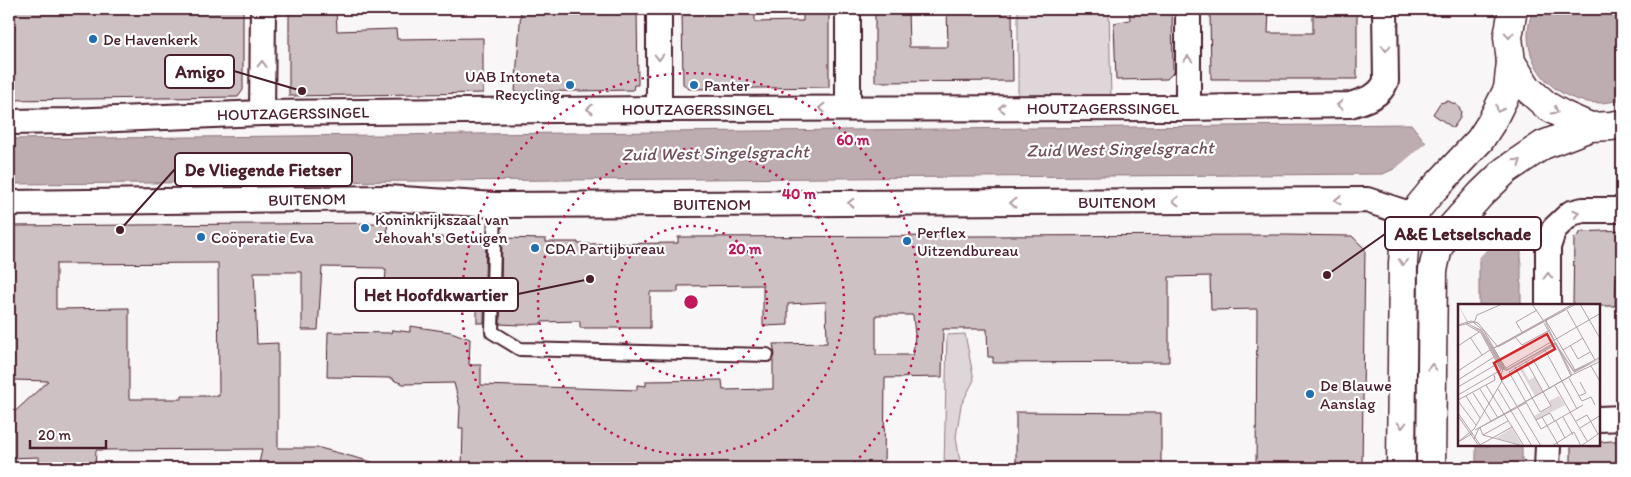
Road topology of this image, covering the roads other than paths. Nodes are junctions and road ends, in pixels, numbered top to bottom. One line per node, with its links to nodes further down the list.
1 (263, 9): 11 (street, one-way to 1)
2 (659, 9): 8 (street, one-way to 8)
3 (1188, 9): 10 (street, one-way to 3)
4 (1386, 9): 10 (street, HOUTZAGERSSINGEL, one-way to 10)
5 (1512, 9): 7 (main road, one-way to 7)
6 (848, 18): 9 (street)
7 (1511, 62): 14 (main road, one-way to 14); 17 (main road, one-way to 17)
8 (659, 108): 9 (street, HOUTZAGERSSINGEL, one-way to 8); 11 (street, HOUTZAGERSSINGEL, one-way to 11)
9 (848, 108): 10 (street, HOUTZAGERSSINGEL, one-way to 9)
10 (1188, 108)
11 (262, 113): 12 (street, HOUTZAGERSSINGEL)
12 (9, 122)
13 (1622, 124): 14 (main road)
14 (1590, 127): 25 (main road, one-way to 14)
15 (9, 203): 16 (street, BUITENOM)
16 (495, 204): 17 (street, BUITENOM, one-way to 16); 20 (lane)
17 (1418, 208): 24 (main road, one-way to 24)
18 (1622, 210): 19 (street, one-way to 18)
19 (1548, 304)
20 (767, 355)
21 (1622, 418): 22 (street)
22 (1601, 419)
23 (1548, 447): 26 (street)
24 (1401, 468)
25 (1431, 468)
26 (1547, 468)

